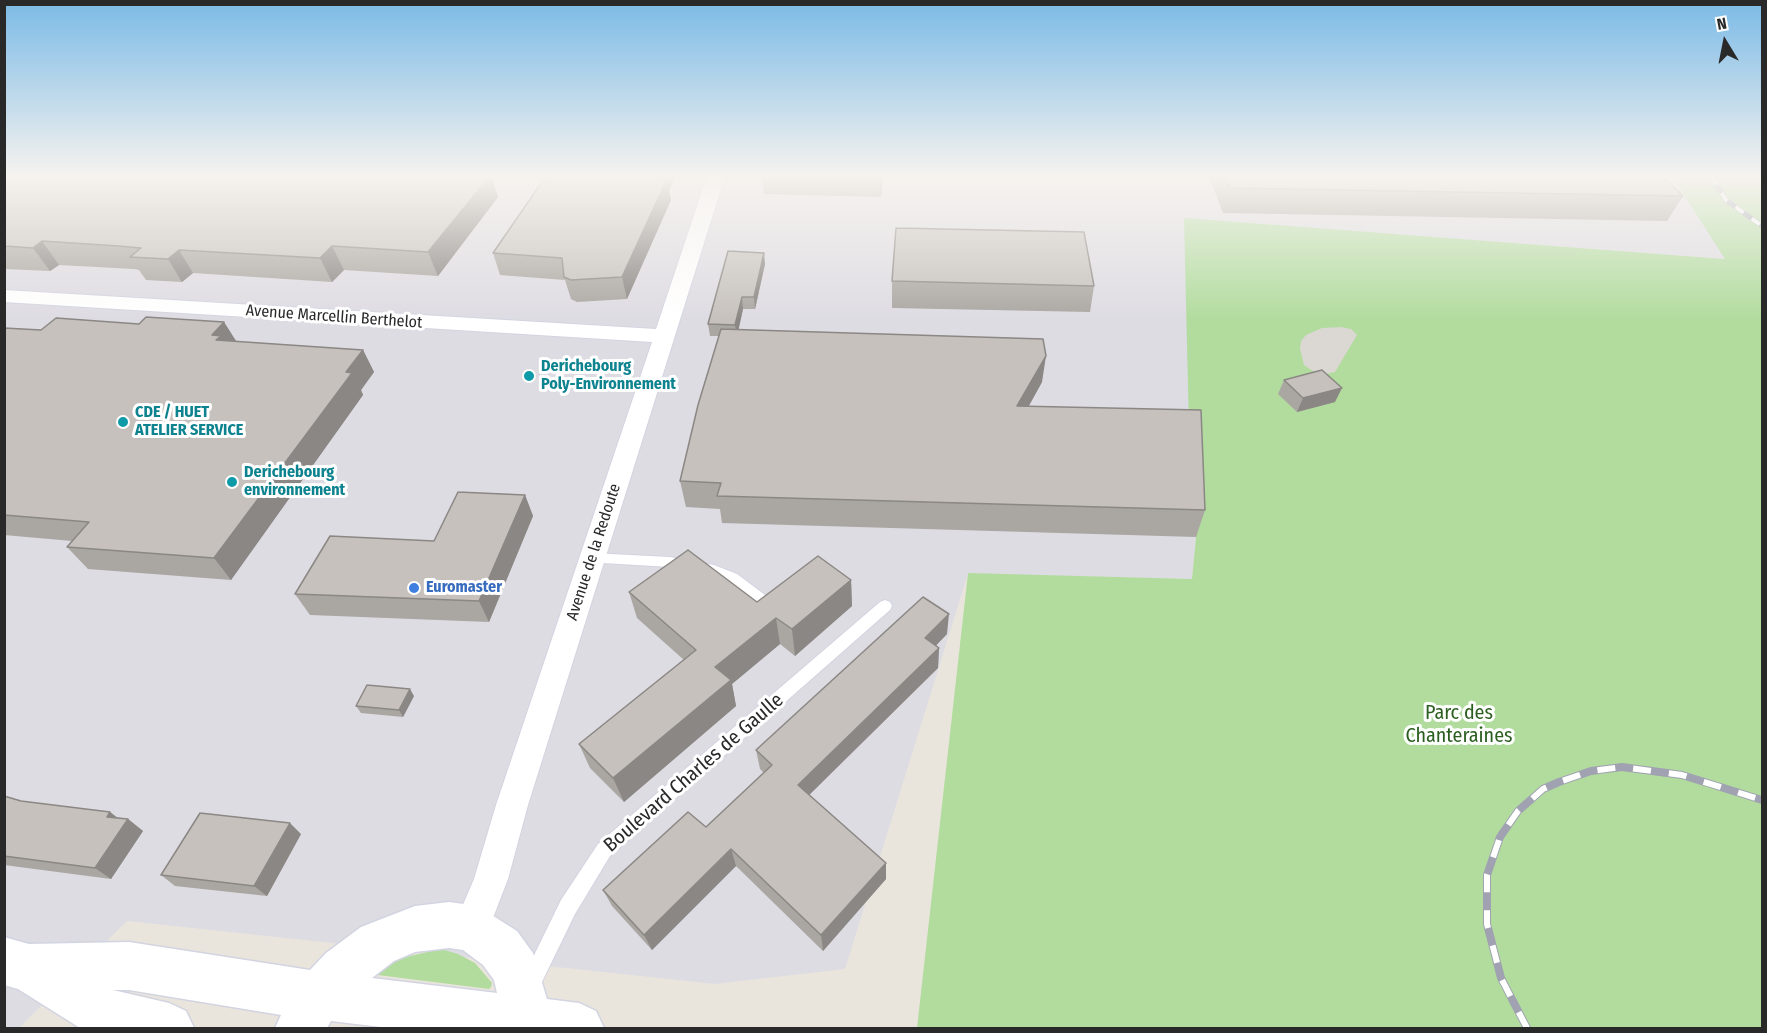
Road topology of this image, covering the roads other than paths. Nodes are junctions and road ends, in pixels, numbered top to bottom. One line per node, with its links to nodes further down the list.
1 (700, 224): 3 (street, Avenue de la Redoute)
2 (4, 296): 3 (street, Avenue Marcellin Berthelot)
3 (663, 336): 4 (street, Avenue de la Redoute)
4 (591, 558): 5 (lane); 7 (street, Avenue de la Redoute)
5 (760, 599)
6 (885, 606): 10 (lane, Boulevard Charles de Gaulle)
7 (471, 928): 9 (main road); 10 (main road)
8 (17, 964): 9 (main road); 11 (main road)
9 (309, 1012): 10 (main road)
10 (523, 1016): 12 (main road)
11 (169, 1029)
12 (579, 1029)

